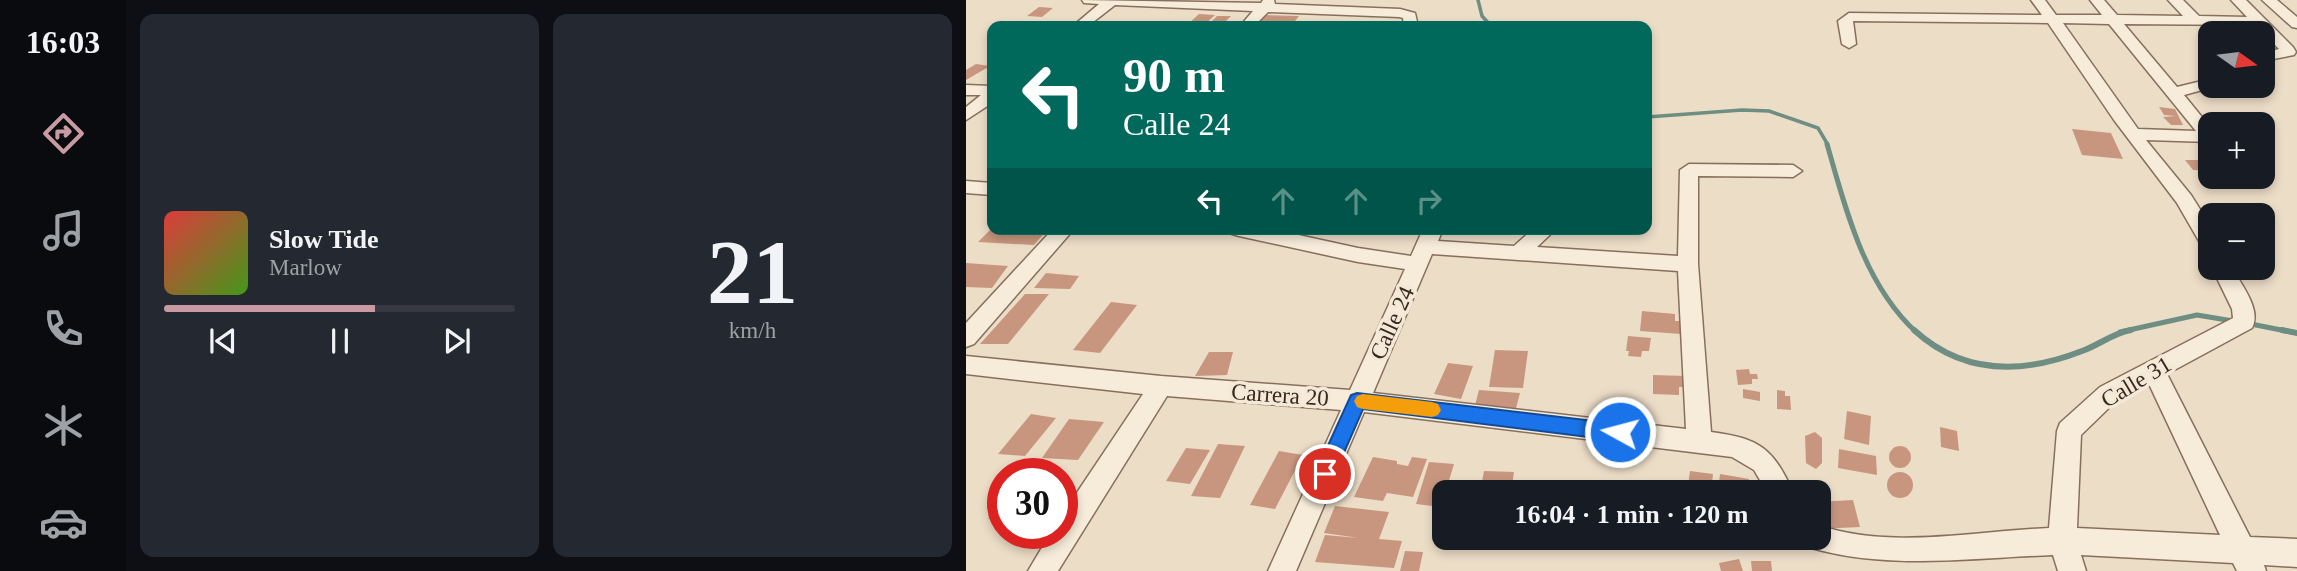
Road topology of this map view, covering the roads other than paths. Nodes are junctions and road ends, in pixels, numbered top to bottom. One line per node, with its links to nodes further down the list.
1 (1089, 0): 2 (street)
2 (1112, 0): 8 (street); 13 (street)
3 (2038, 0): 11 (street)
4 (2096, 0): 12 (street)
5 (2175, 0): 16 (street)
6 (2238, 0): 17 (street)
7 (2269, 0): 18 (street)
8 (1267, 4): 14 (street); 15 (street)
9 (1911, 4): 10 (street)
10 (1920, 18): 11 (street); 20 (street)
11 (2052, 18): 12 (street); 29 (street)
12 (2113, 19): 16 (street); 25 (street)
13 (1086, 21)
14 (1252, 21)
15 (1410, 21)
16 (2196, 21)
17 (2261, 21)
18 (2297, 24)
19 (2275, 37): 21 (street)
20 (1849, 44)
21 (2275, 55)
22 (2198, 87): 25 (street)
23 (966, 90): 24 (street)
24 (987, 92)
25 (2173, 93): 28 (street)
26 (987, 97): 27 (street)
27 (966, 115)
28 (2198, 122)
29 (2133, 134): 30 (street); 34 (street)
30 (2198, 136)
31 (1793, 171): 40 (street)
32 (966, 187): 33 (street)
33 (987, 189)
34 (2198, 217)
35 (1059, 235): 42 (street)
36 (1283, 235): 38 (street)
37 (1543, 235): 39 (street)
38 (1426, 247): 39 (street); 46 (street, Calle 24)
39 (1519, 252): 40 (street)
40 (1688, 264): 47 (street)
41 (2228, 280): 44 (street, Calle 31)
42 (966, 338)
43 (966, 365): 45 (street, Carrera 20)
44 (2154, 370): 49 (street, Calle 31); 52 (street)
45 (1161, 386): 46 (street, Carrera 20); 53 (street)
46 (1357, 401): 47 (street, Carrera 20); 54 (street, Calle 24)
47 (1699, 442): 48 (street, Carrera 20)
48 (1775, 480)
49 (2062, 541): 50 (street); 52 (street); 55 (street, Calle 31)
50 (1831, 546)
51 (2297, 553): 52 (street)
52 (2247, 561)
53 (1042, 571)
54 (1282, 571)
55 (2072, 571)

